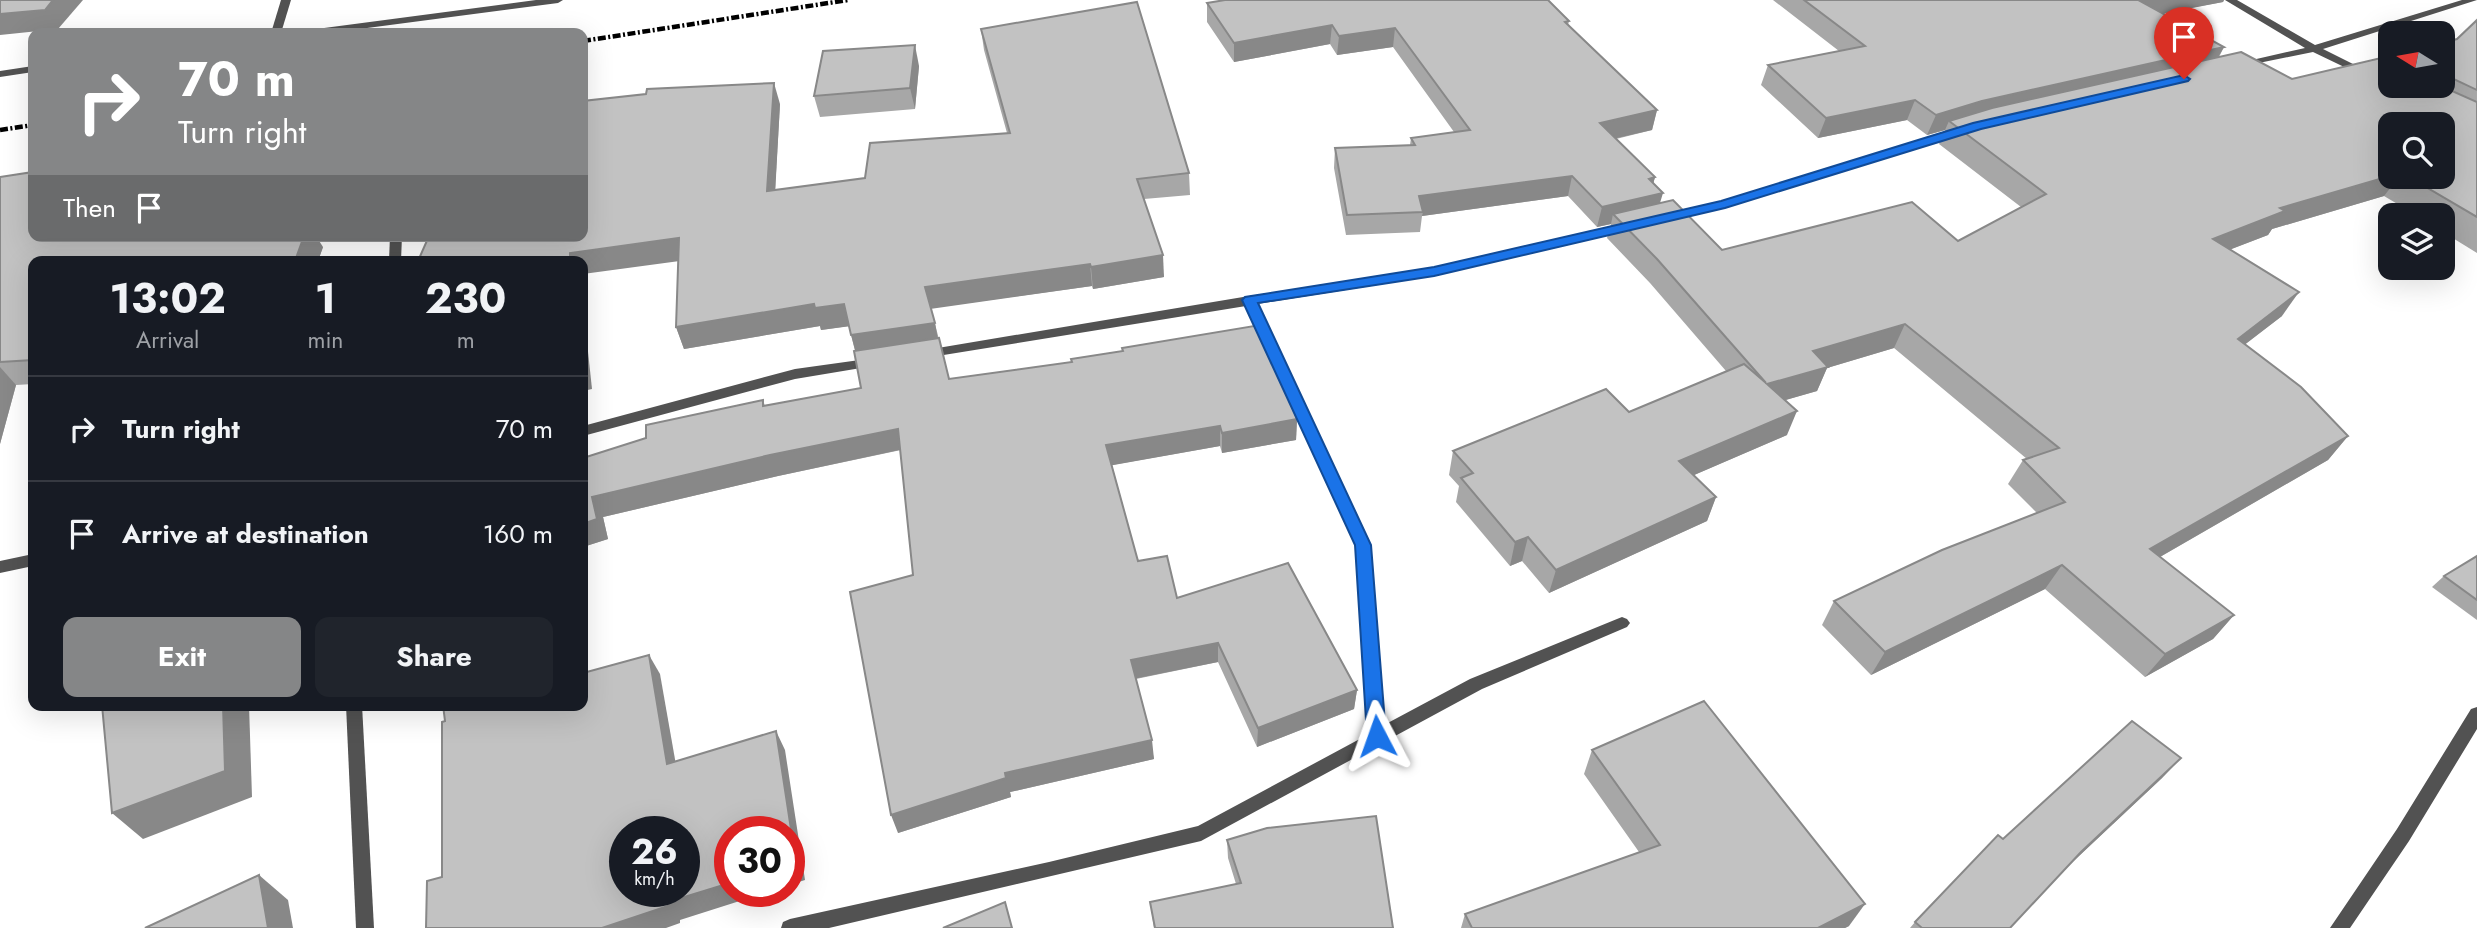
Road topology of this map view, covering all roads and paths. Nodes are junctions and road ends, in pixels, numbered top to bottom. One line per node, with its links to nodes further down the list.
1 (286, 0): 5 (street)
2 (558, 0): 6 (street)
3 (2230, 0): 7 (street)
4 (2472, 0): 7 (street)
5 (278, 28)
6 (347, 28)
7 (2314, 49): 8 (street); 11 (street)
8 (2233, 68)
9 (28, 70): 10 (street)
10 (0, 74)
11 (2372, 78)
12 (1977, 126): 13 (street)
13 (1659, 220)
14 (1646, 223): 15 (street)
15 (1250, 300): 16 (street); 24 (street)
16 (917, 355)
17 (890, 360): 18 (street)
18 (588, 430)
19 (28, 561): 20 (street)
20 (0, 567)
21 (1622, 623): 24 (street)
22 (354, 711): 25 (street)
23 (2477, 714): 27 (street)
24 (1377, 736): 26 (street)
25 (365, 928)
26 (790, 928)
27 (2339, 928)

